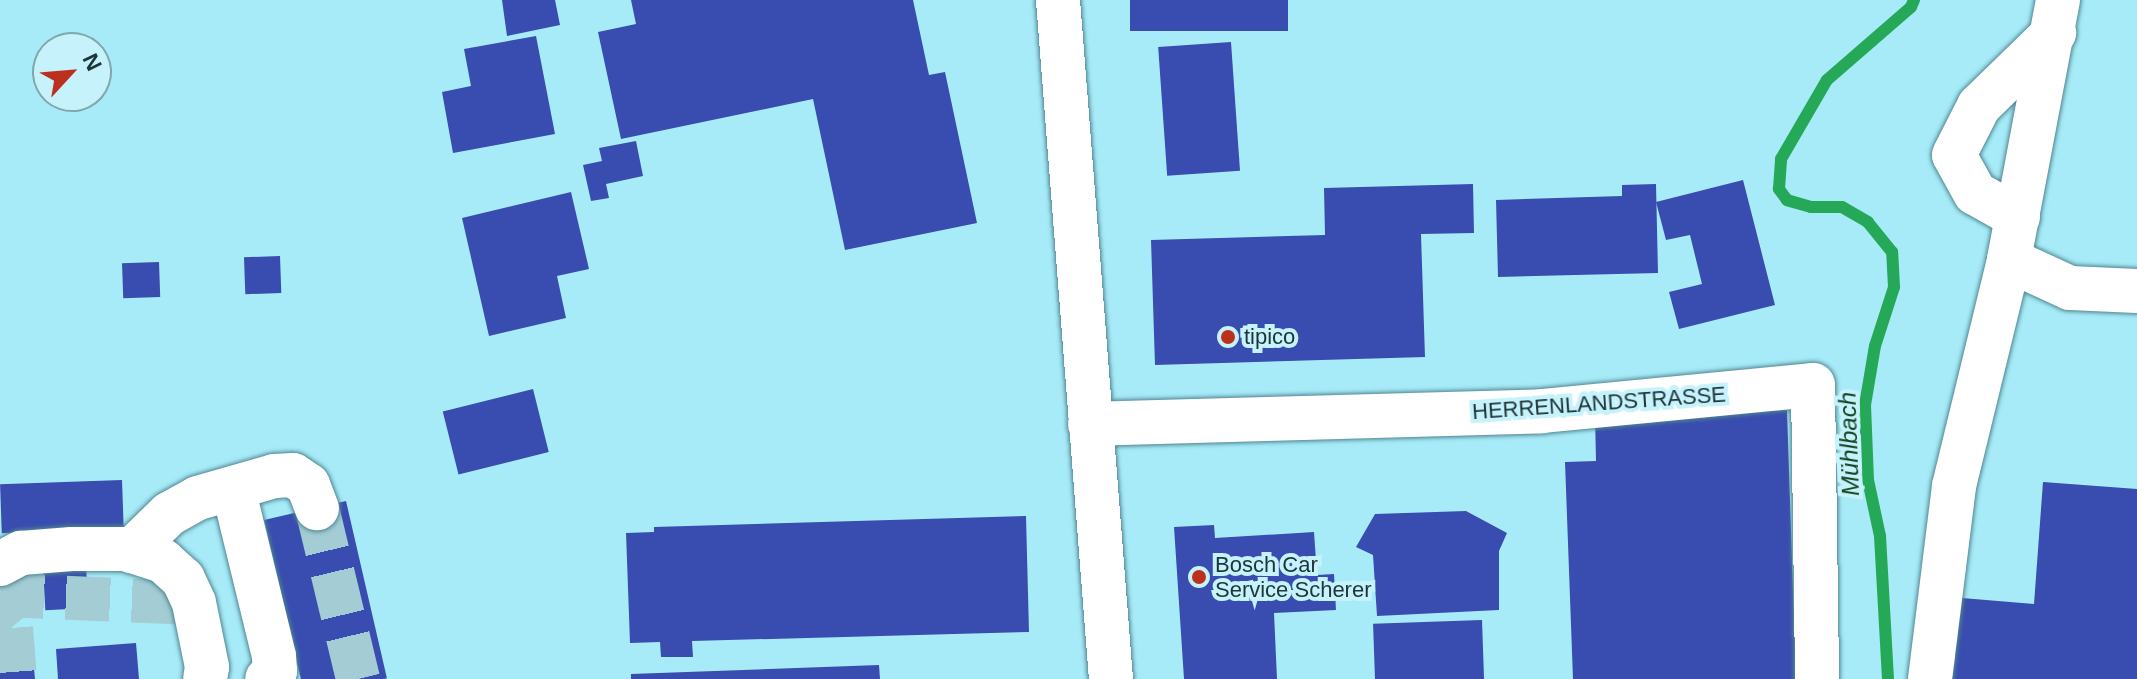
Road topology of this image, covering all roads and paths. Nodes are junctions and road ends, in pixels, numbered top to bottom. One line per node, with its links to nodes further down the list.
1 (1058, 0): 6 (street)
2 (2056, 17): 3 (street); 3 (street)
3 (2018, 217): 4 (street)
4 (2009, 260): 5 (street); 15 (street)
5 (2137, 291)
6 (1090, 424): 13 (street); 14 (street, HERRENLANDSTRASSE)
7 (233, 488): 8 (street); 9 (street); 12 (street)
8 (317, 508)
9 (131, 551): 10 (street); 11 (street)
10 (0, 564)
11 (205, 679)
12 (267, 679)
13 (1111, 679)
14 (1817, 679)
15 (1930, 679)

